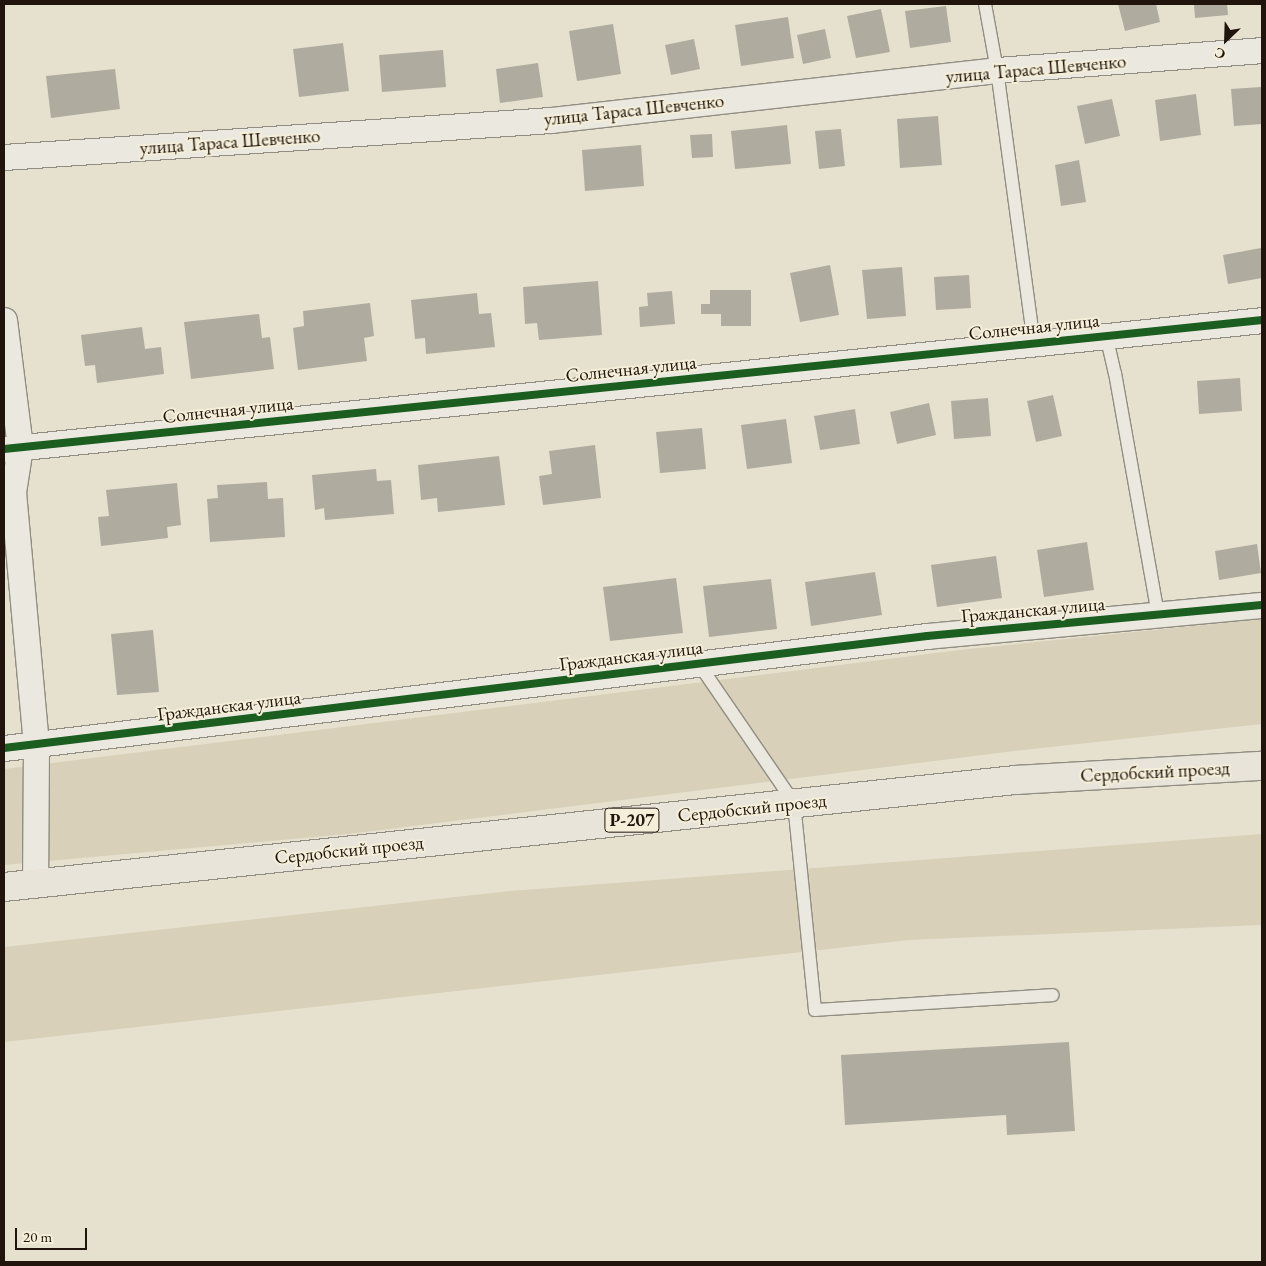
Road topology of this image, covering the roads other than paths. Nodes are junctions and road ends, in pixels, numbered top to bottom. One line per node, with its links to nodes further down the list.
1 (986, 4): 3 (lane)
2 (1262, 50): 3 (street, улица Тараса Шевченко)
3 (997, 70): 4 (street, улица Тараса Шевченко); 8 (lane)
4 (4, 157)
5 (4, 320): 9 (street)
6 (1262, 320): 7 (street, Солнечная улица)
7 (1106, 335): 8 (street, Солнечная улица); 11 (lane)
8 (1034, 344): 9 (street, Солнечная улица)
9 (12, 448): 13 (street)
10 (1262, 604): 11 (street, Гражданская улица)
11 (1158, 614): 12 (street, Гражданская улица)
12 (699, 664): 13 (street, Гражданская улица); 16 (lane)
13 (36, 746): 14 (street, Гражданская улица); 17 (street)
14 (4, 748)
15 (1262, 766): 16 (main road, Сердобский проезд / Р-207)
16 (794, 804): 17 (main road, Сердобский проезд / Р-207); 19 (lane)
17 (35, 883): 18 (main road, Сердобский проезд / Р-207)
18 (4, 887)
19 (1053, 995)

